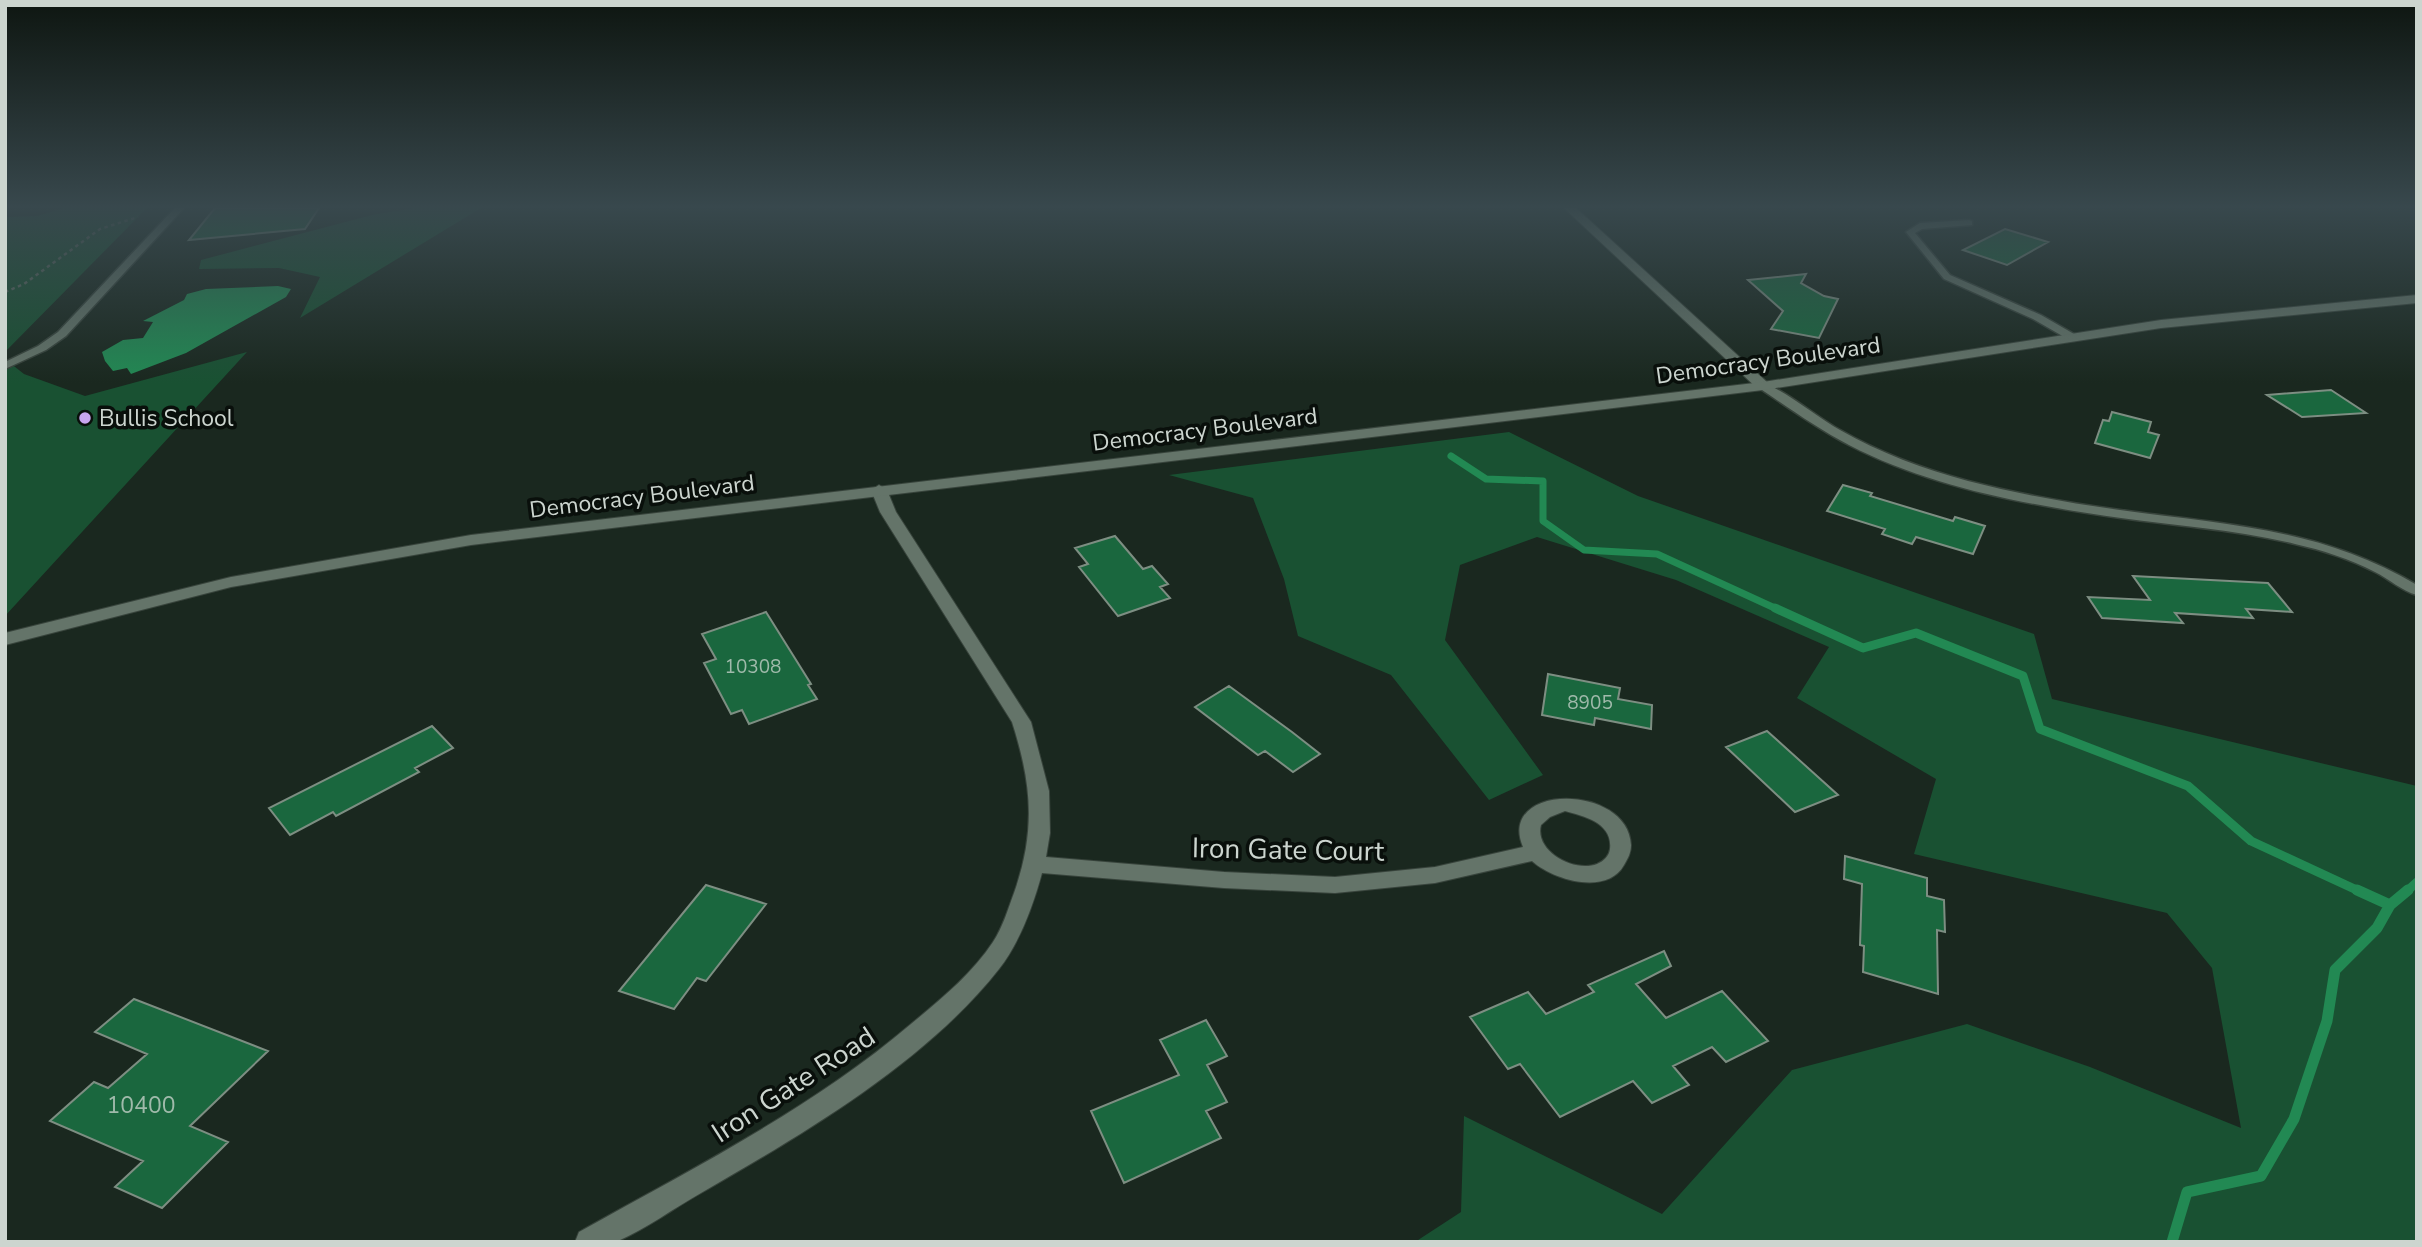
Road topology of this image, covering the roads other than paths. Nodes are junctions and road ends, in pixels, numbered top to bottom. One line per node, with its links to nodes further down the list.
1 (126, 266): 6 (lane)
2 (1632, 266): 7 (main road)
3 (1938, 266): 5 (lane)
4 (2417, 299): 5 (main road, Democracy Boulevard)
5 (2070, 336): 7 (main road, Democracy Boulevard)
6 (5, 366)
7 (1763, 386): 8 (main road, Democracy Boulevard); 9 (lane)
8 (879, 490): 10 (main road, Democracy Boulevard); 12 (main road, Iron Gate Road)
9 (2417, 591)
10 (5, 639)
11 (1536, 852): 12 (main road, Iron Gate Court)
12 (1037, 864): 13 (main road, Iron Gate Road)
13 (589, 1242)

